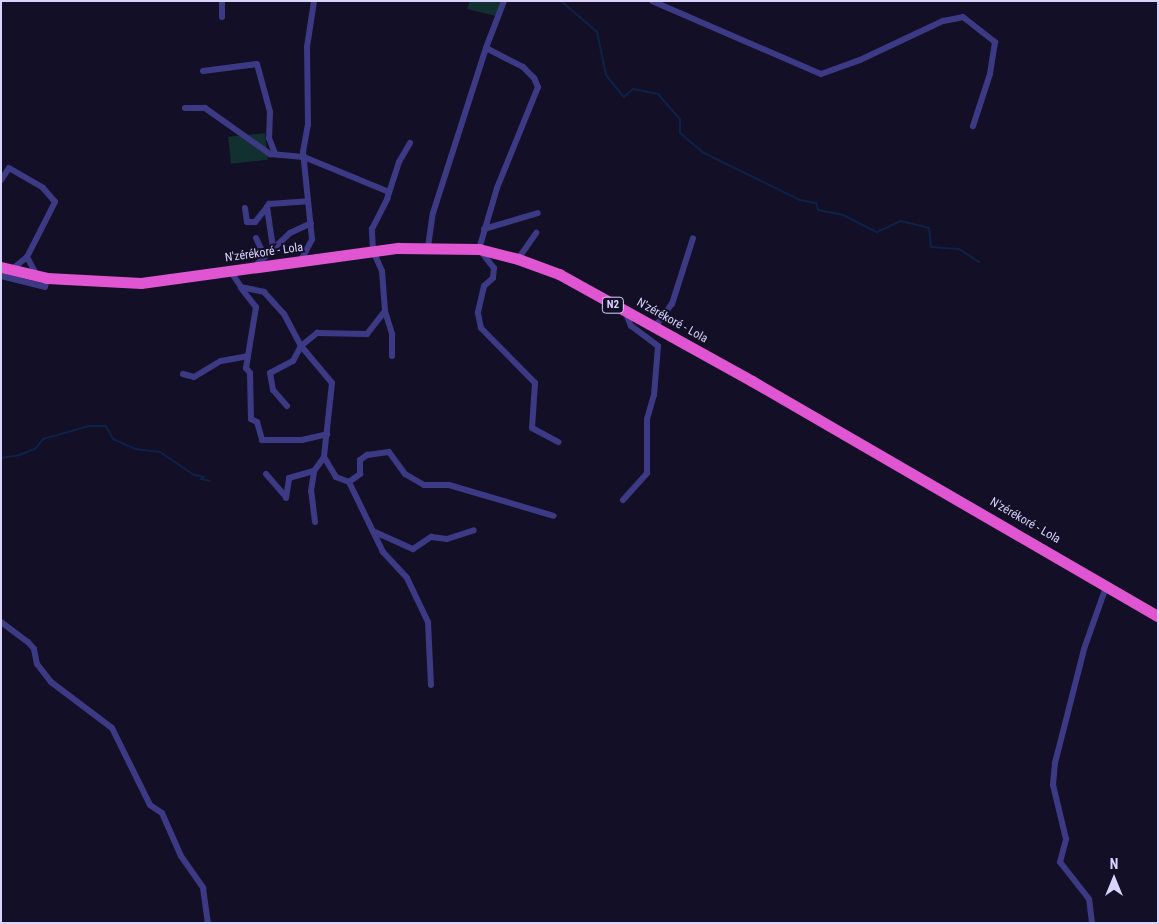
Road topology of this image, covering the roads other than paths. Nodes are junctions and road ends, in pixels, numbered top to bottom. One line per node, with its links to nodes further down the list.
1 (222, 1): 5 (street)
2 (314, 1): 12 (street)
3 (504, 1): 6 (street)
4 (652, 1): 9 (street)
5 (222, 17)
6 (486, 48): 20 (street); 24 (street)
7 (203, 71): 11 (street)
8 (185, 108): 11 (street)
9 (973, 126)
10 (410, 143): 14 (street)
11 (275, 154): 12 (street)
12 (304, 157): 14 (street); 15 (street)
13 (1, 180): 28 (street)
14 (389, 192): 27 (street)
15 (308, 201): 16 (street); 19 (street)
16 (267, 207): 17 (street); 25 (street)
17 (245, 208)
18 (538, 213): 20 (street)
19 (310, 223): 25 (street); 31 (street)
20 (484, 229): 26 (street)
21 (536, 234): 30 (street)
22 (256, 238): 29 (street)
23 (693, 238): 39 (street)
24 (428, 247): 26 (highway, N'zérékoré - Lola / N2); 27 (highway, N'zérékoré - Lola / N2)
25 (273, 248): 29 (street)
26 (479, 250): 30 (highway, N'zérékoré - Lola / N2); 46 (street)
27 (373, 251): 31 (highway, N'zérékoré - Lola / N2); 37 (street)
28 (27, 257): 33 (street); 35 (street)
29 (265, 257): 32 (street)
30 (518, 259): 38 (highway, N'zérékoré - Lola / N2)
31 (300, 262): 32 (highway, N'zérékoré - Lola / N2)
32 (253, 267): 34 (highway, N'zérékoré - Lola / N2)
33 (4, 271): 35 (highway, N'zérékoré - Lola / N2)
34 (231, 272): 35 (highway, N'zérékoré - Lola / N2); 36 (street)
35 (42, 277)
36 (241, 287): 40 (street); 41 (street)
37 (385, 311): 40 (street); 42 (street)
38 (625, 311): 39 (highway, N'zérékoré - Lola / N2); 51 (street)
39 (654, 327): 56 (highway, N'zérékoré - Lola / N2)
40 (301, 346): 44 (street); 45 (street)
41 (248, 356): 43 (street); 45 (street)
42 (392, 356)
43 (183, 374)
44 (287, 406)
45 (328, 434): 47 (street)
46 (558, 442)
47 (324, 457): 48 (street); 50 (street)
48 (314, 471): 49 (street); 53 (street)
49 (266, 474)
50 (349, 482): 52 (street); 55 (street)
51 (623, 500)
52 (554, 516)
53 (315, 522)
54 (474, 530): 55 (street)
55 (375, 532): 59 (street)
56 (1107, 584): 57 (highway, N'zérékoré - Lola / N2); 61 (street)
57 (1158, 616)
58 (1, 622): 60 (street)
59 (431, 685)
60 (208, 923)
61 (1092, 923)

